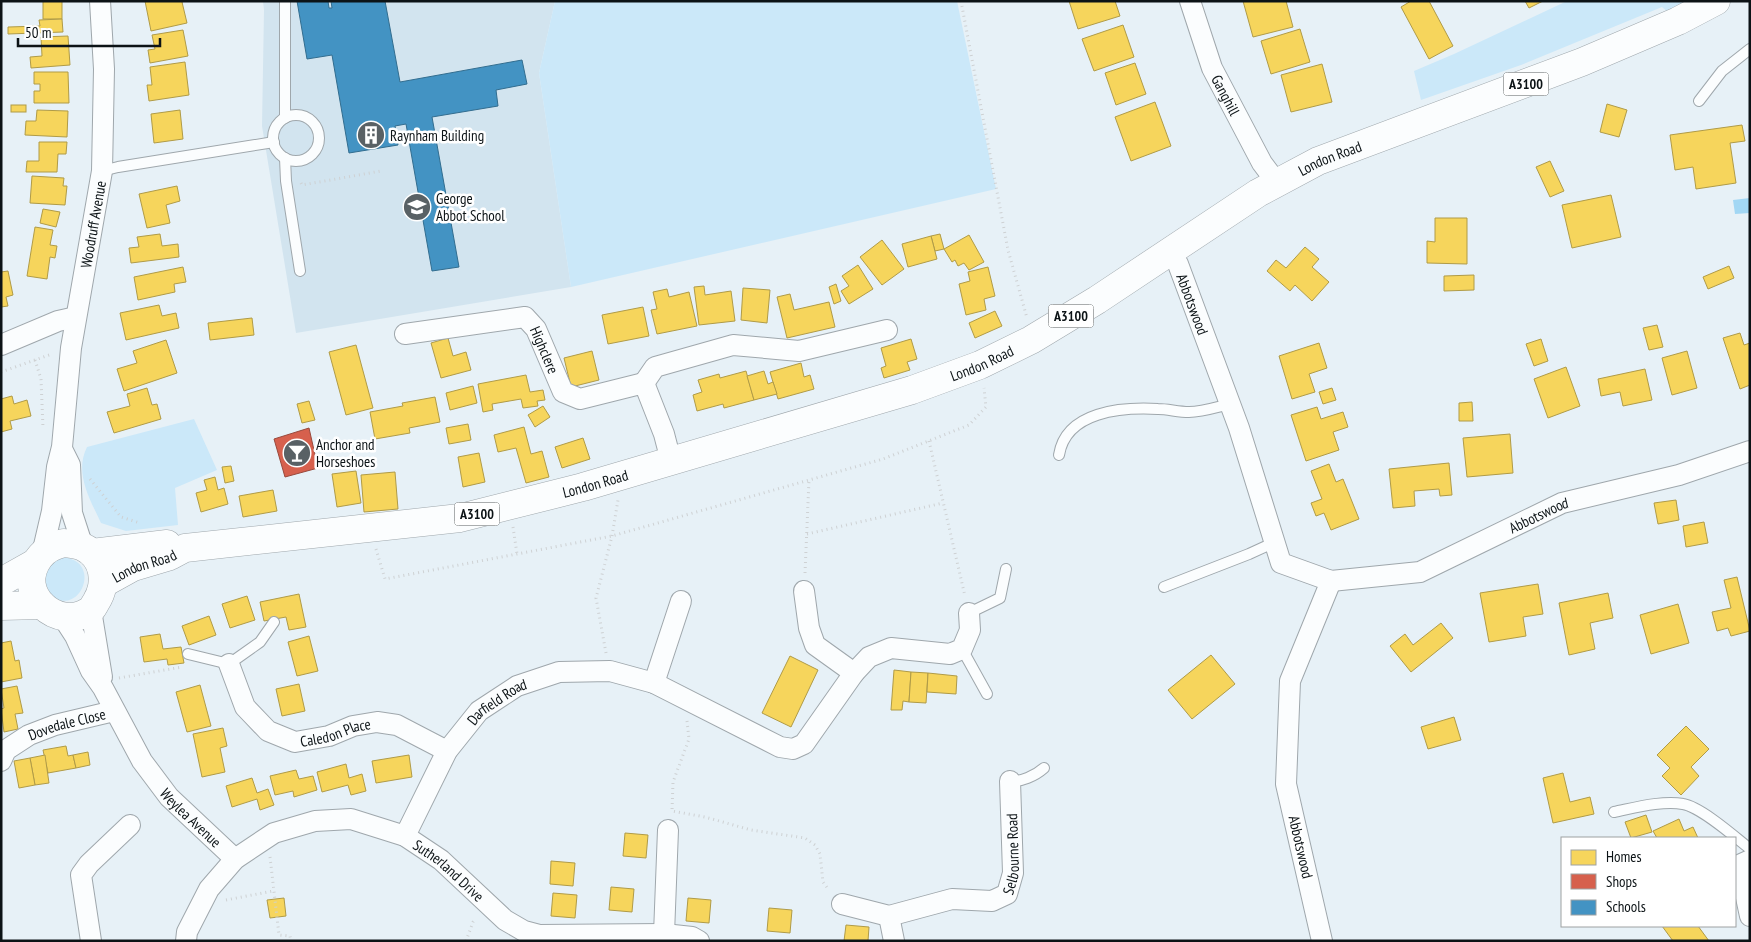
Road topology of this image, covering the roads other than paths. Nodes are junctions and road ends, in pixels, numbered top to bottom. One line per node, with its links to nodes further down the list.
1 (100, 1): 10 (street, Woodruff Avenue)
2 (285, 1): 7 (lane)
3 (1190, 1): 11 (street, Ganghill)
4 (1716, 1): 11 (main road, London Road / A3100)
5 (1750, 49): 6 (lane)
6 (1699, 101)
7 (284, 118): 8 (lane); 9 (lane)
8 (274, 142): 9 (lane); 10 (lane)
9 (285, 158): 13 (lane)
10 (102, 171): 14 (street, Woodruff Avenue)
11 (1277, 183): 12 (main road, London Road / A3100)
12 (1170, 251): 19 (street, Abbotswood); 23 (main road, London Road / A3100)
13 (300, 271)
14 (76, 317): 17 (street); 20 (street, Woodruff Avenue)
15 (887, 330): 18 (street)
16 (405, 334): 18 (street, Highclere)
17 (1, 344)
18 (644, 383): 23 (street)
19 (1230, 404): 22 (lane); 24 (street, Abbotswood)
20 (62, 447): 26 (street, Woodruff Avenue); 27 (street, Woodruff Avenue)
21 (1750, 451): 29 (street, Abbotswood)
22 (1059, 456)
23 (671, 461): 25 (main road, London Road / A3100)
24 (1275, 542): 29 (street, Abbotswood); 32 (lane)
25 (185, 548): 26 (main road, London Road / A3100); 31 (main road, London Road / A3100)
26 (87, 550): 27 (main road); 31 (main road)
27 (38, 559): 30 (main road); 37 (main road)
28 (1006, 569): 38 (lane)
29 (1332, 581): 69 (street, Abbotswood)
30 (1, 582)
31 (104, 584): 36 (main road)
32 (1164, 587)
33 (804, 591): 43 (street)
34 (681, 602): 45 (street)
35 (1, 606): 37 (main road)
36 (92, 610): 37 (main road); 44 (street, Weylea Avenue)
37 (52, 611): 44 (street, Weylea Avenue)
38 (970, 613): 40 (street)
39 (274, 622): 42 (lane)
40 (962, 649): 43 (street, Darfield Road); 46 (lane)
41 (192, 655): 42 (lane)
42 (229, 664): 48 (street, Caledon Place)
43 (854, 673): 45 (street, Darfield Road)
44 (103, 682): 47 (street, Weylea Avenue)
45 (654, 683): 48 (street, Darfield Road)
46 (988, 694)
47 (114, 710): 49 (street, Dovedale Close); 59 (street, Weylea Avenue)
48 (447, 751): 55 (street, Darfield Road)
49 (1, 762)
50 (1044, 768): 51 (lane)
51 (1010, 782): 61 (street, Selbourne Road)
52 (1614, 812): 56 (lane)
53 (130, 825): 65 (street)
54 (668, 830): 63 (street)
55 (405, 836): 59 (street, Sutherland Drive); 64 (street, Sutherland Drive)
56 (1724, 837)
57 (1736, 848): 58 (lane)
58 (1746, 858): 62 (street)
59 (235, 859): 66 (street, Weylea Avenue)
60 (842, 904): 61 (street, Selbourne Road)
61 (889, 916): 68 (street)
62 (1750, 916)
63 (664, 934): 64 (street, Sutherland Drive); 67 (street, Sutherland Drive)
64 (523, 936)
65 (91, 941)
66 (186, 941)
67 (699, 941)
68 (894, 941)
69 (1322, 941)

